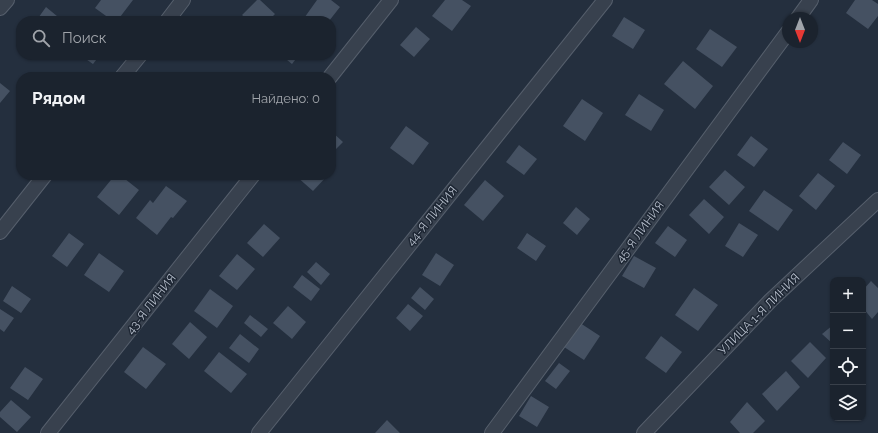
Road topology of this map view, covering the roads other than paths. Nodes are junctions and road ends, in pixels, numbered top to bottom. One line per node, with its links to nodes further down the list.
1 (7, 0): 6 (street)
2 (183, 0): 8 (street)
3 (391, 0): 12 (street)
4 (605, 0): 18 (street, 44-Я ЛИНИЯ)
5 (811, 0): 7 (street)
6 (0, 8)
7 (802, 12)
8 (171, 16)
9 (782, 40): 19 (street, 45-Я ЛИНИЯ)
10 (136, 60): 11 (street)
11 (126, 72)
12 (334, 72)
13 (41, 180): 16 (street)
14 (249, 180): 17 (street, 43-Я ЛИНИЯ)
15 (878, 200): 20 (street, УЛИЦА 1-Я ЛИНИЯ)
16 (0, 232)
17 (48, 433)
18 (258, 433)
19 (492, 433)
20 (644, 433)

